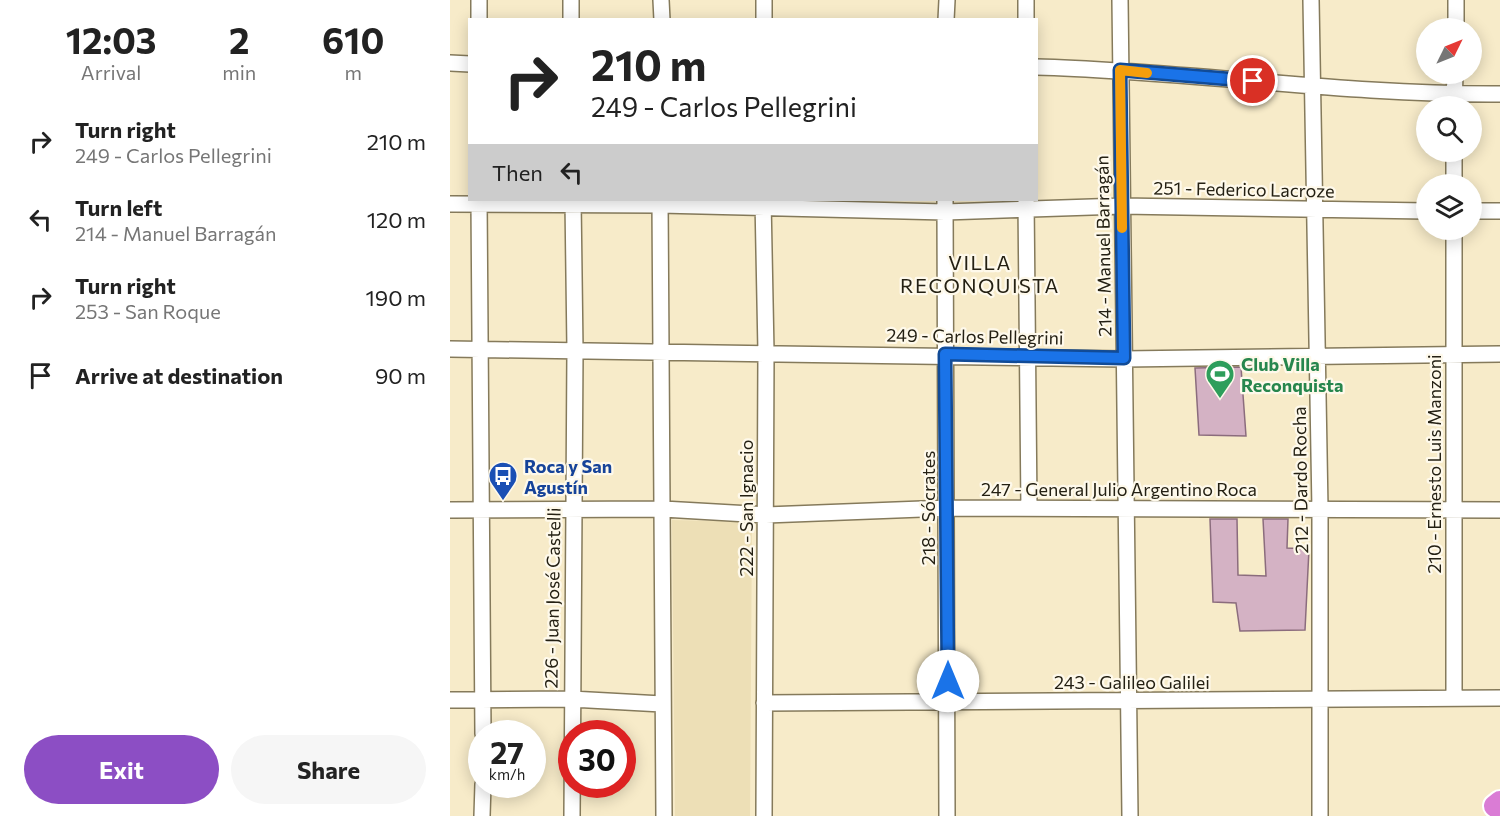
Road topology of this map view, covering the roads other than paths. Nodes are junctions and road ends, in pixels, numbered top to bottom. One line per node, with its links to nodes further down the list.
1 (479, 0): 10 (street)
2 (571, 0): 11 (street)
3 (662, 0): 12 (street)
4 (764, 0): 13 (street)
5 (947, 0): 14 (street)
6 (1026, 0): 15 (street)
7 (1120, 0): 20 (street, 214 - Manuel Barragán)
8 (1311, 0): 21 (street, 212 - Dardo Rocha)
9 (1456, 0): 16 (street)
10 (479, 18)
11 (571, 18)
12 (662, 18)
13 (764, 18)
14 (946, 18)
15 (1026, 18)
16 (1456, 18)
17 (450, 63): 18 (street)
18 (468, 64)
19 (1038, 67): 20 (street)
20 (1120, 70): 21 (street); 32 (street, 214 - Manuel Barragán)
21 (1314, 87): 23 (street); 33 (street, 212 - Dardo Rocha)
22 (1500, 94): 24 (street)
23 (1416, 96)
24 (1482, 96)
25 (479, 202): 27 (street, 251 - Federico Lacroze); 28 (street, 251 - Federico Lacroze); 39 (street)
26 (660, 202): 27 (street, 251 - Federico Lacroze); 29 (street, 251 - Federico Lacroze); 41 (street)
27 (573, 203): 40 (street, 226 - Juan José Castelli)
28 (450, 204)
29 (763, 204): 31 (street, 251 - Federico Lacroze); 42 (street, 222 - San Ignacio)
30 (1026, 204): 31 (street, 251 - Federico Lacroze); 32 (street, 251 - Federico Lacroze); 46 (street)
31 (945, 206): 43 (street, 218 - Sócrates)
32 (1122, 206): 33 (street, 251 - Federico Lacroze); 48 (street, 214 - Manuel Barragán)
33 (1316, 209): 34 (street, 251 - Federico Lacroze); 47 (street, 212 - Dardo Rocha)
34 (1416, 211)
35 (1500, 211): 36 (street)
36 (1482, 212)
37 (1454, 240): 44 (street, 210 - Ernesto Luis Manzoni)
38 (450, 349): 39 (street, 249 - Carlos Pellegrini)
39 (482, 349): 40 (street, 249 - Carlos Pellegrini); 52 (street)
40 (575, 350): 41 (street, 249 - Carlos Pellegrini); 53 (street, 226 - Juan José Castelli)
41 (663, 351): 42 (street, 249 - Carlos Pellegrini); 54 (street)
42 (766, 352): 43 (street, 249 - Carlos Pellegrini); 59 (street, 222 - San Ignacio)
43 (945, 354): 46 (street, 249 - Carlos Pellegrini); 50 (street, 218 - Sócrates)
44 (1454, 354): 45 (street, 249 - Carlos Pellegrini); 47 (street, 249 - Carlos Pellegrini); 57 (street, 210 - Ernesto Luis Manzoni)
45 (1500, 354)
46 (1028, 356): 48 (street, 249 - Carlos Pellegrini); 51 (street)
47 (1317, 356): 48 (street, 249 - Carlos Pellegrini); 55 (street, 212 - Dardo Rocha)
48 (1124, 358): 49 (street, 214 - Manuel Barragán)
49 (1127, 507): 51 (street, 247 - General Julio Argentino Roca); 55 (street, 247 - General Julio Argentino Roca); 67 (street, 214 - Manuel Barragán)
50 (948, 508): 51 (street, 247 - General Julio Argentino Roca); 59 (street, 247 - General Julio Argentino Roca); 66 (street, 218 - Sócrates)
51 (1029, 508)
52 (483, 509): 53 (street, 247 - General Julio Argentino Roca); 56 (street, 247 - General Julio Argentino Roca); 64 (street)
53 (572, 509): 54 (street, 247 - General Julio Argentino Roca); 62 (street, 226 - Juan José Castelli)
54 (663, 509): 59 (street, 247 - General Julio Argentino Roca); 69 (street)
55 (1320, 509): 57 (street, 247 - General Julio Argentino Roca); 65 (street, 212 - Dardo Rocha)
56 (450, 510)
57 (1452, 510): 58 (street, 247 - General Julio Argentino Roca); 60 (street, 210 - Ernesto Luis Manzoni)
58 (1500, 510)
59 (766, 515): 68 (street, 222 - San Ignacio)
60 (1454, 698): 61 (street, 243 - Galileo Galilei); 65 (street, 243 - Galileo Galilei)
61 (1500, 698)
62 (571, 699): 64 (street); 69 (street); 73 (street, 226 - Juan José Castelli)
63 (450, 700): 64 (street)
64 (484, 701): 70 (street)
65 (1321, 701): 67 (street, 243 - Galileo Galilei); 78 (street, 212 - Dardo Rocha)
66 (948, 702): 67 (street, 243 - Galileo Galilei); 68 (street, 243 - Galileo Galilei); 76 (street, 218 - Sócrates)
67 (1127, 702): 77 (street, 214 - Manuel Barragán)
68 (764, 703): 75 (street, 222 - San Ignacio)
69 (662, 704): 74 (street)
70 (483, 720)
71 (483, 798): 72 (street)
72 (482, 816)
73 (572, 816)
74 (664, 816)
75 (764, 816)
76 (947, 816)
77 (1130, 816)
78 (1320, 816)

